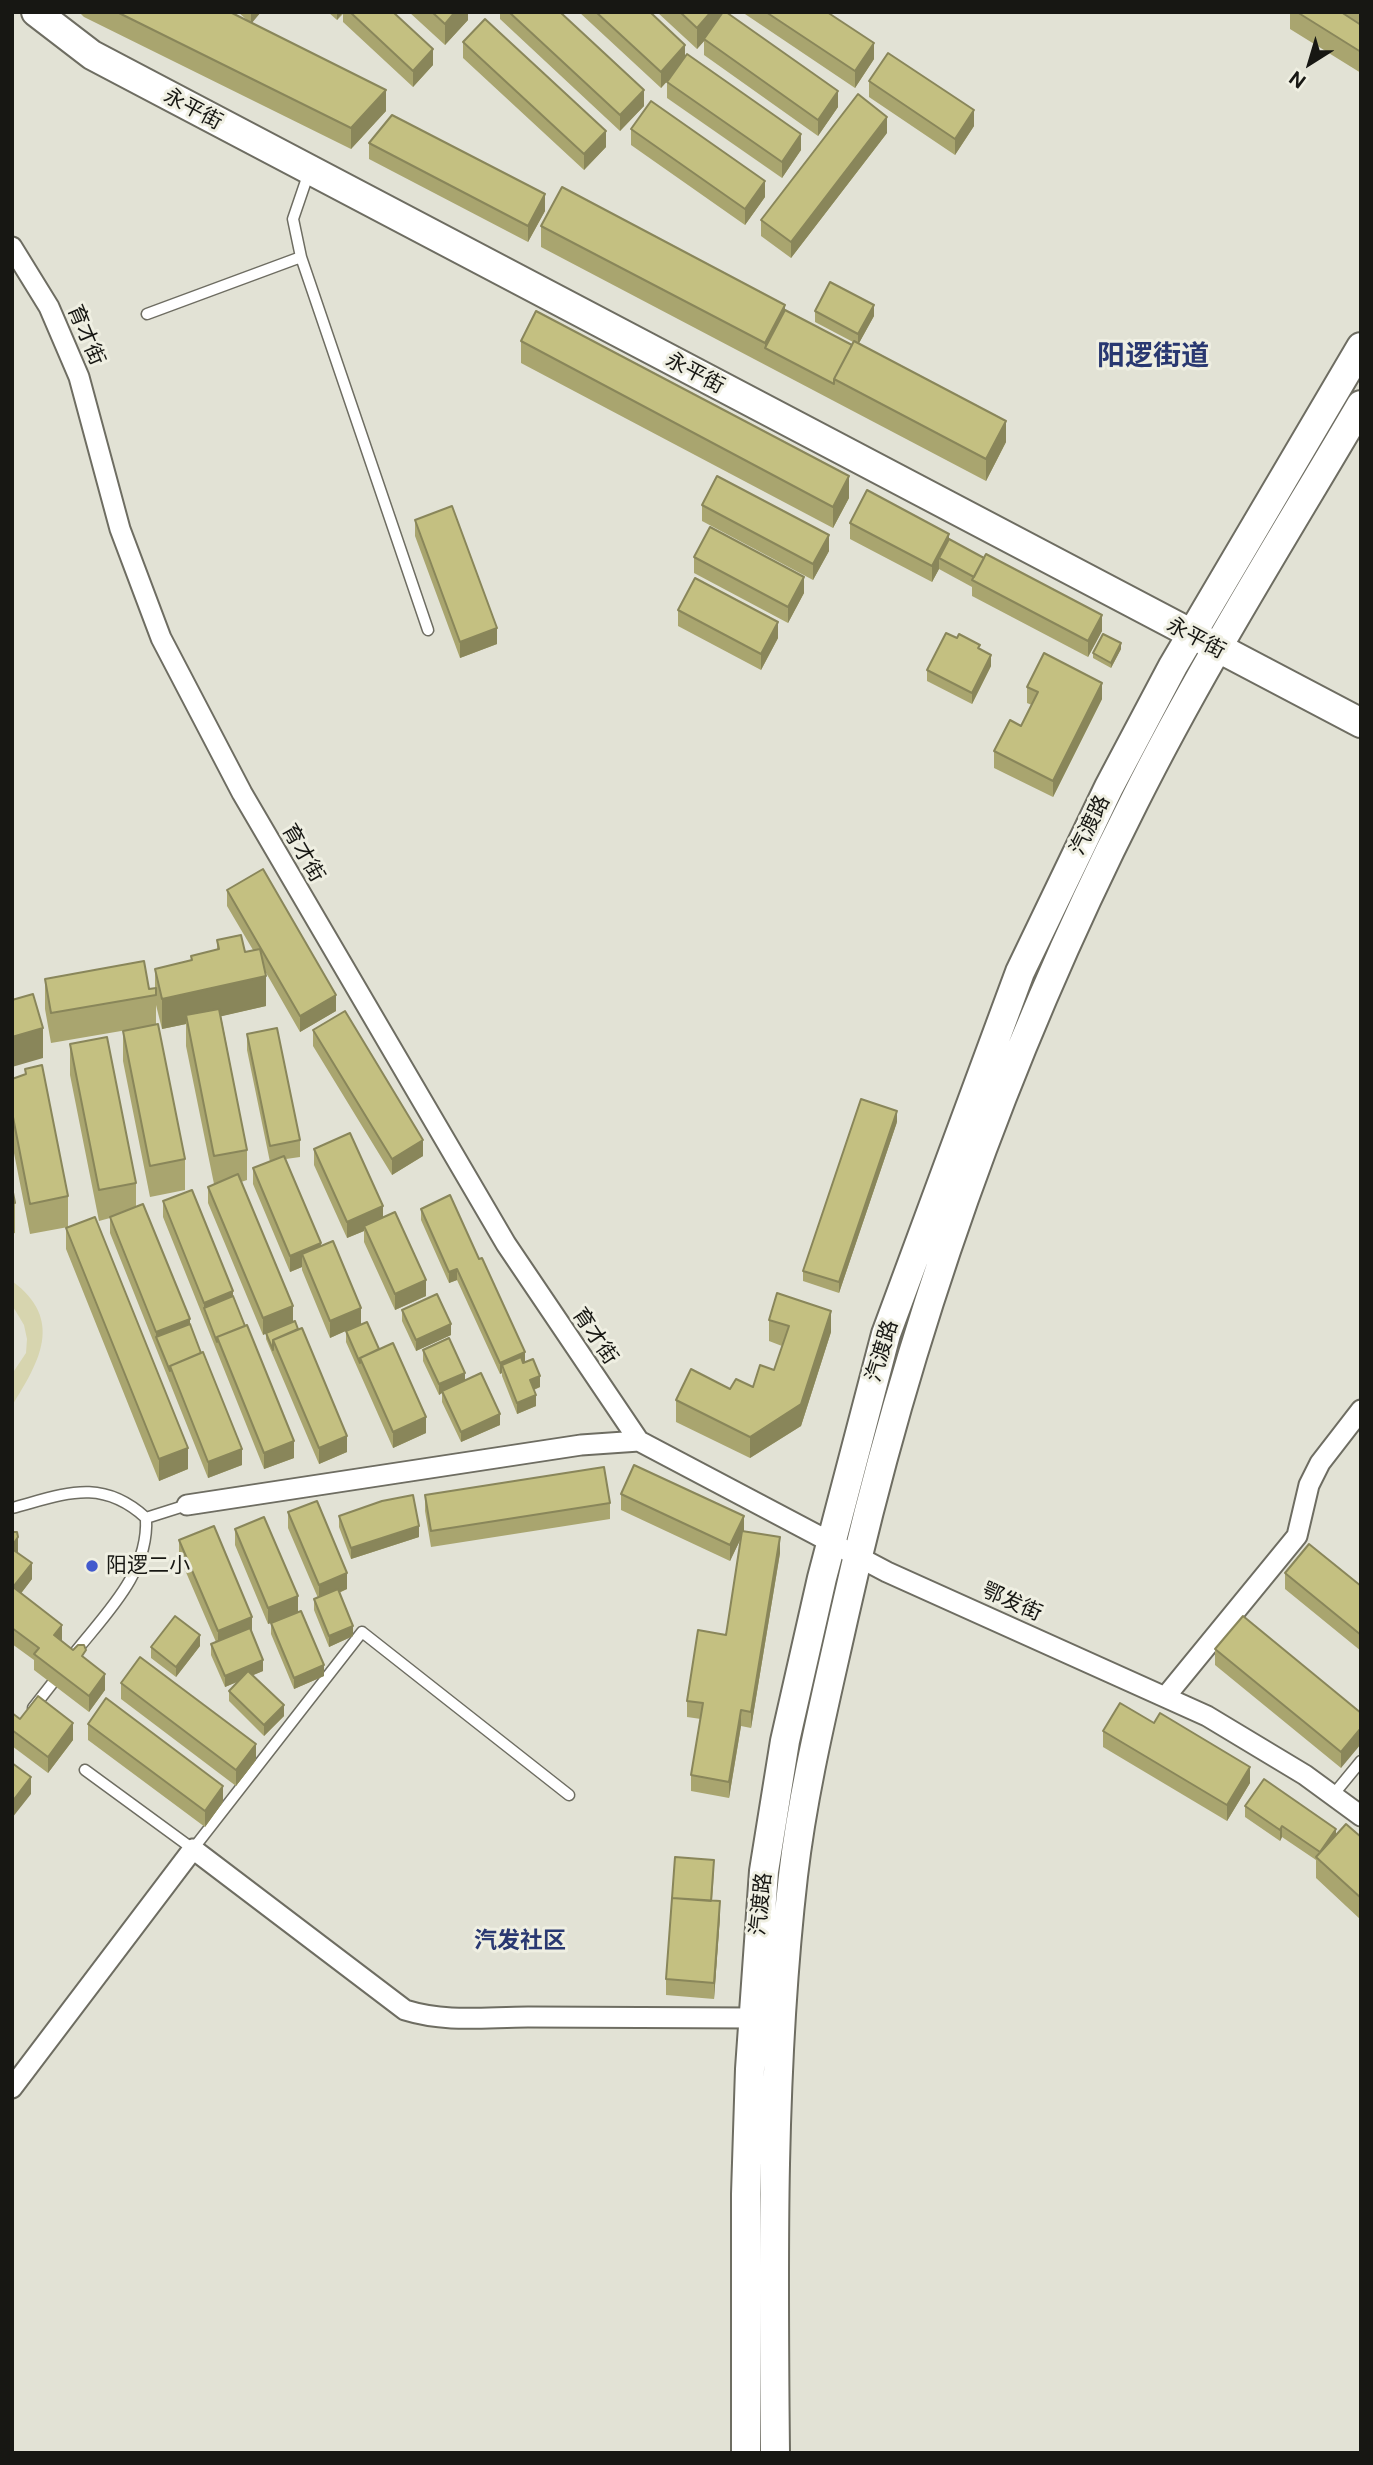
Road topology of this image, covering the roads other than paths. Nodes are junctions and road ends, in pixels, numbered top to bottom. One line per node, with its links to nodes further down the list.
1 (36, 12): 2 (street, 永平街)
2 (310, 170): 4 (lane); 9 (street, 永平街)
3 (12, 247): 13 (street, 育才街)
4 (301, 257): 5 (lane); 8 (lane)
5 (147, 314)
6 (1361, 347): 9 (street, 汽渡路)
7 (1361, 405): 10 (street, 汽渡路)
8 (428, 630)
9 (1191, 635): 10 (street, 永平街); 17 (street, 汽渡路)
10 (1217, 649): 11 (street, 永平街); 18 (street, 汽渡路)
11 (1361, 723)
12 (1361, 1410): 19 (street)
13 (639, 1441): 14 (street); 17 (street, 鄂发街)
14 (187, 1505): 16 (lane)
15 (12, 1508): 16 (lane)
16 (146, 1518): 20 (lane)
17 (831, 1542): 18 (street, 鄂发街); 27 (street, 汽渡路)
18 (858, 1556): 19 (street, 鄂发街); 30 (street, 汽渡路)
19 (1166, 1696): 24 (street, 鄂发街)
20 (25, 1718)
21 (1361, 1761): 24 (lane)
22 (85, 1770): 26 (lane)
23 (569, 1795): 26 (lane)
24 (1333, 1795): 25 (street, 鄂发街)
25 (1361, 1816)
26 (193, 1849): 27 (street); 28 (street)
27 (753, 2018): 29 (street, 汽渡路)
28 (12, 2088)
29 (746, 2453)
30 (775, 2453)

